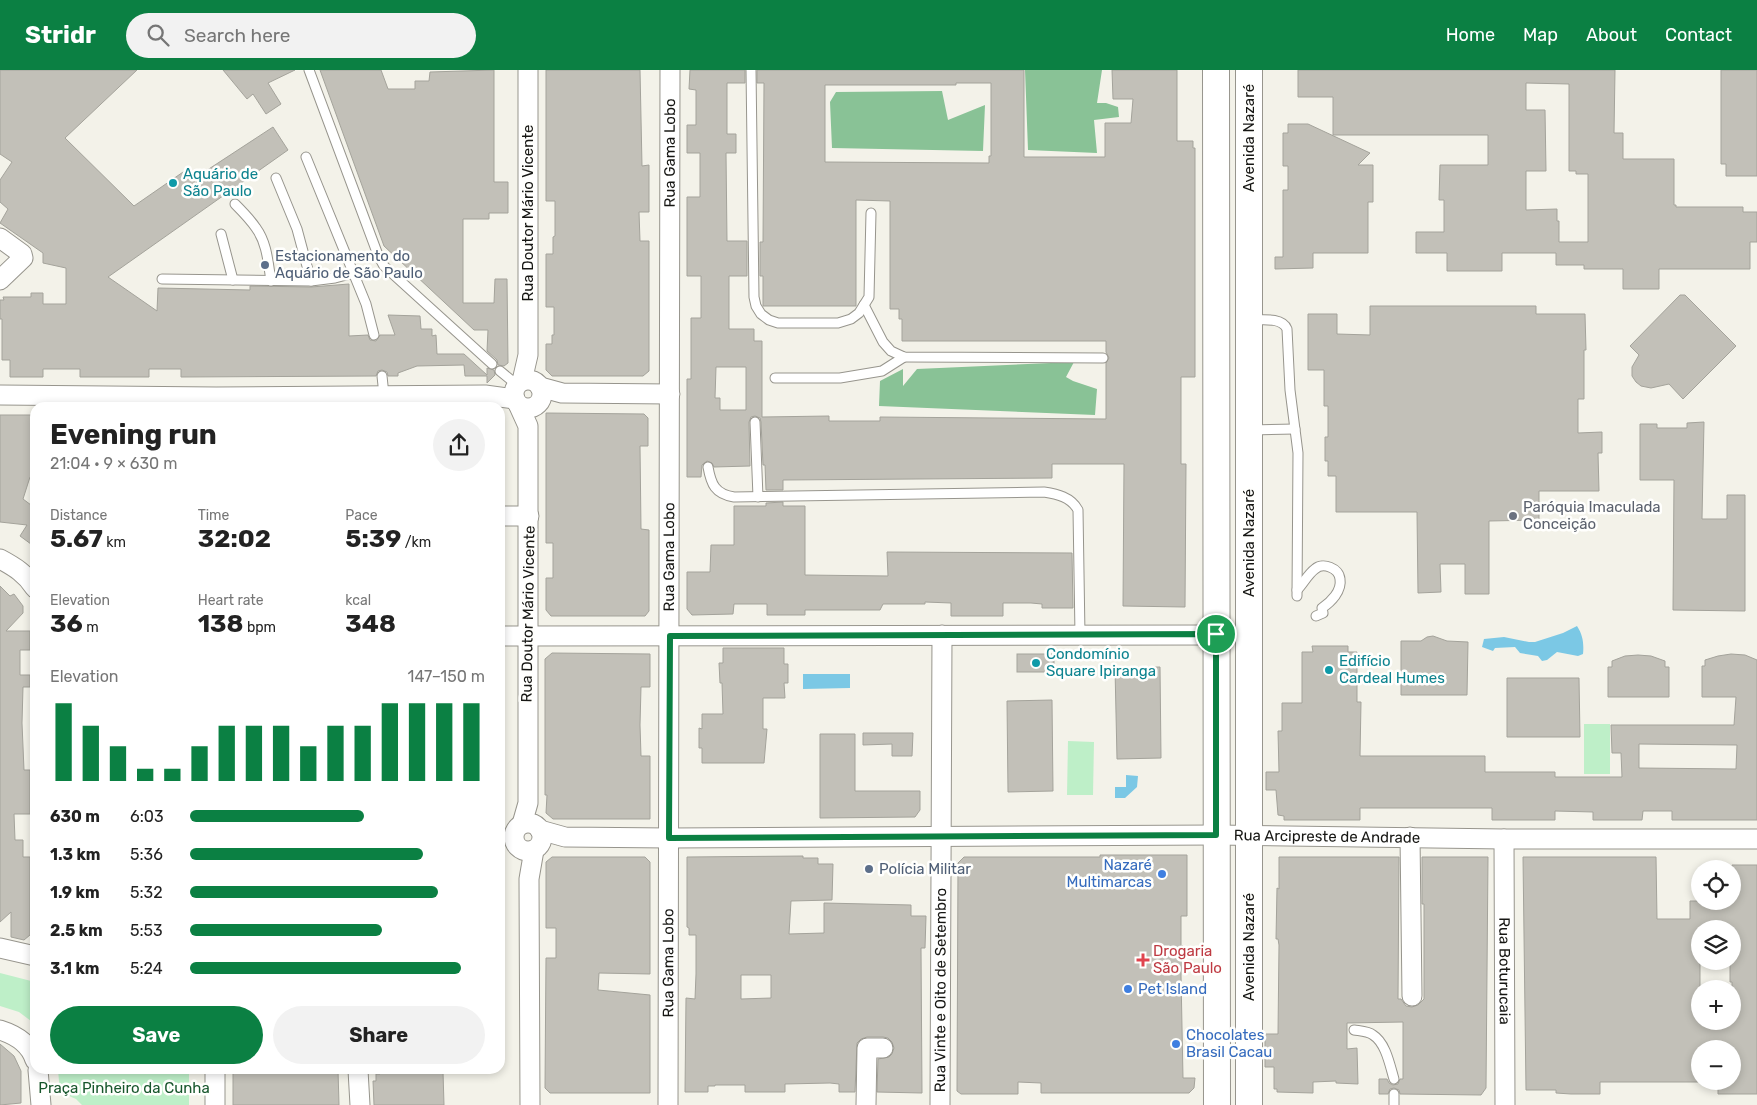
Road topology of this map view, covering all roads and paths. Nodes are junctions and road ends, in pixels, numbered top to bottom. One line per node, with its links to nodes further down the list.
1 (309, 70): 24 (lane)
2 (528, 70): 28 (street, Rua Doutor Mário Vicente)
3 (670, 70): 29 (street, Rua Gama Lobo)
4 (751, 70): 19 (lane)
5 (1216, 70): 43 (main road)
6 (1249, 70): 20 (main road, Avenida Nazaré)
7 (306, 157): 13 (lane)
8 (276, 178): 18 (lane)
9 (235, 204): 17 (lane)
10 (871, 213): 19 (lane)
11 (221, 234): 16 (lane)
12 (0, 238): 15 (street)
13 (354, 273): 18 (lane); 21 (lane)
14 (162, 279): 16 (lane)
15 (0, 280)
16 (233, 280): 17 (lane)
17 (271, 281): 18 (lane)
18 (311, 281)
19 (864, 306): 22 (lane)
20 (1249, 320): 34 (lane); 35 (main road, Avenida Nazaré)
21 (374, 335)
22 (904, 357): 23 (lane); 27 (lane)
23 (1103, 358)
24 (492, 364)
25 (500, 371): 28 (lane)
26 (382, 376): 31 (lane)
27 (774, 378)
28 (527, 392): 29 (street); 31 (street); 39 (street, Rua Doutor Mário Vicente)
29 (670, 394): 48 (street, Rua Gama Lobo)
30 (0, 395): 32 (street)
31 (384, 395): 32 (street)
32 (216, 402)
33 (755, 422): 37 (lane)
34 (1295, 429): 35 (lane); 42 (lane)
35 (1249, 430): 50 (main road, Avenida Nazaré)
36 (708, 467): 37 (lane)
37 (758, 497): 45 (lane)
38 (505, 516): 39 (street)
39 (529, 516): 47 (street, Rua Doutor Mário Vicente)
40 (0, 559): 41 (street)
41 (30, 580)
42 (1316, 616)
43 (1216, 634): 45 (street); 49 (main road)
44 (942, 635): 45 (street); 48 (street); 51 (street, Rua Vinte e Oito de Setembro)
45 (1080, 635)
46 (505, 636): 47 (street)
47 (527, 636): 48 (street); 52 (street, Rua Doutor Mário Vicente)
48 (670, 636): 54 (street, Rua Gama Lobo)
49 (1216, 835): 50 (street, Rua Arcipreste de Andrade); 51 (street, Rua Arcipreste de Andrade); 76 (main road)
50 (1249, 835): 53 (street, Rua Arcipreste de Andrade); 77 (main road, Avenida Nazaré)
51 (940, 836): 54 (street, Rua Arcipreste de Andrade); 75 (street, Rua Vinte e Oito de Setembro)
52 (522, 837): 54 (street, Rua Arcipreste de Andrade); 72 (street, Rua Doutor Mário Vicente)
53 (1410, 837): 55 (street, Rua Arcipreste de Andrade); 59 (street)
54 (669, 838): 73 (street, Rua Gama Lobo)
55 (1504, 839): 56 (street, Rua Arcipreste de Andrade); 79 (street, Rua Boturucaia)
56 (1757, 839)
57 (0, 948): 58 (street)
58 (30, 955)
59 (1412, 996)
60 (0, 1030): 62 (street)
61 (1354, 1030): 67 (lane)
62 (30, 1047)
63 (883, 1048): 74 (street)
64 (38, 1074): 69 (street)
65 (215, 1074): 70 (street)
66 (358, 1074): 71 (street)
67 (1394, 1079)
68 (1394, 1094): 78 (lane)
69 (41, 1105)
70 (215, 1105)
71 (360, 1105)
72 (530, 1105)
73 (668, 1105)
74 (866, 1105)
75 (940, 1105)
76 (1217, 1105)
77 (1249, 1105)
78 (1394, 1105)
79 (1506, 1105)

